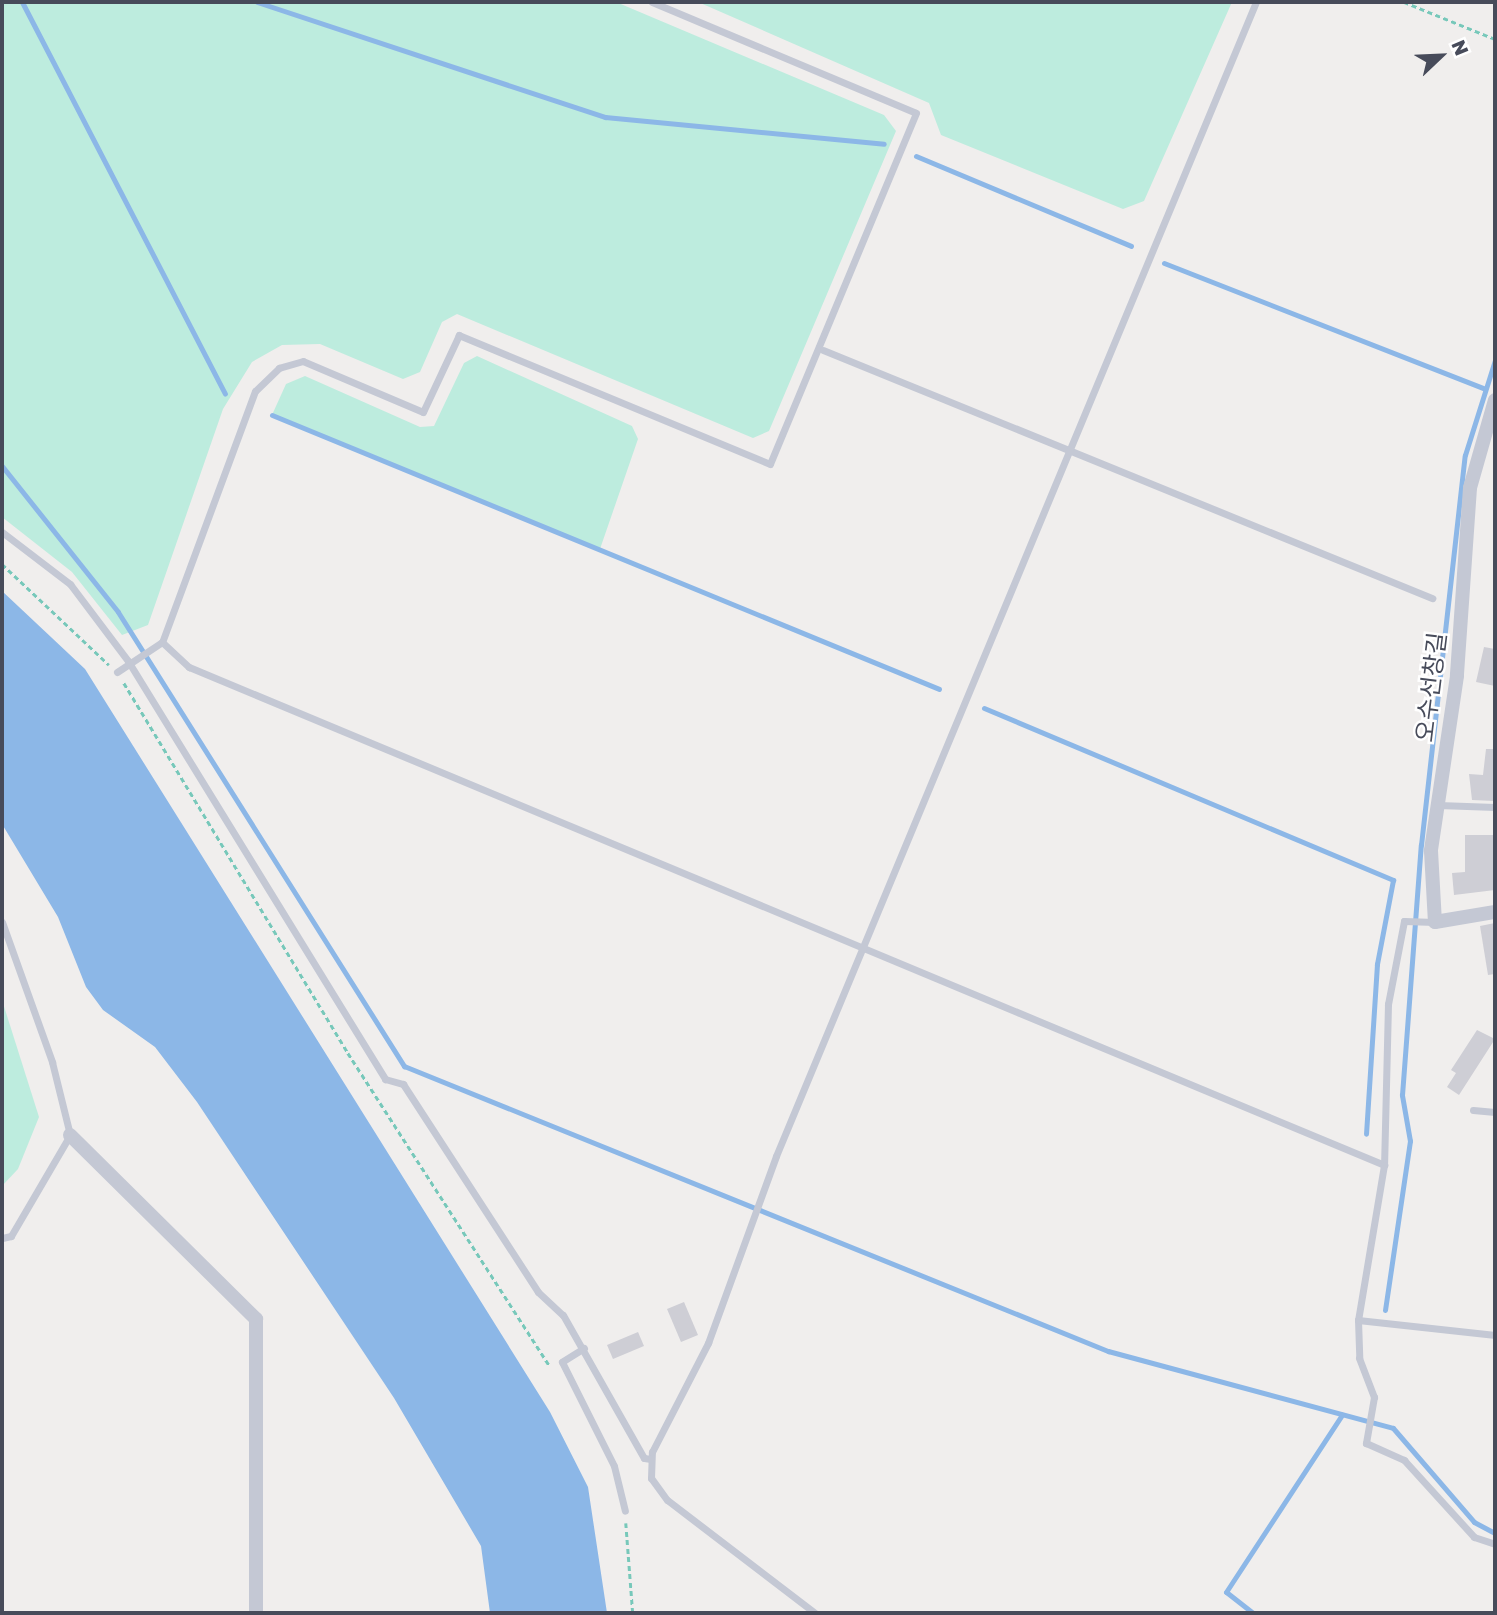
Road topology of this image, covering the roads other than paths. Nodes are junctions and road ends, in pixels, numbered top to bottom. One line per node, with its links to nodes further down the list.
1 (652, 2): 3 (lane)
2 (1256, 2): 5 (lane)
3 (823, 350): 5 (lane); 8 (lane)
4 (1495, 400): 11 (street, 오수선창길)
5 (1070, 450): 7 (lane); 16 (lane)
6 (2, 532): 9 (lane)
7 (1432, 598)
8 (162, 642): 9 (lane); 16 (lane)
9 (128, 661): 10 (lane); 24 (lane)
10 (117, 672)
11 (1437, 805): 12 (lane); 15 (street, 오수선창길)
12 (1495, 807)
13 (1495, 912): 15 (street)
14 (2, 922): 19 (lane)
15 (1435, 922): 20 (lane)
16 (863, 949): 20 (lane); 25 (lane)
17 (1473, 1110): 18 (lane)
18 (1495, 1112)
19 (70, 1135): 21 (lane); 28 (street)
20 (1384, 1165): 22 (lane)
21 (2, 1238)
22 (1358, 1320): 23 (lane); 27 (lane)
23 (1495, 1335)
24 (584, 1348): 25 (lane); 26 (lane)
25 (651, 1459): 29 (lane)
26 (625, 1511)
27 (1495, 1544)
28 (256, 1613)
29 (815, 1613)

